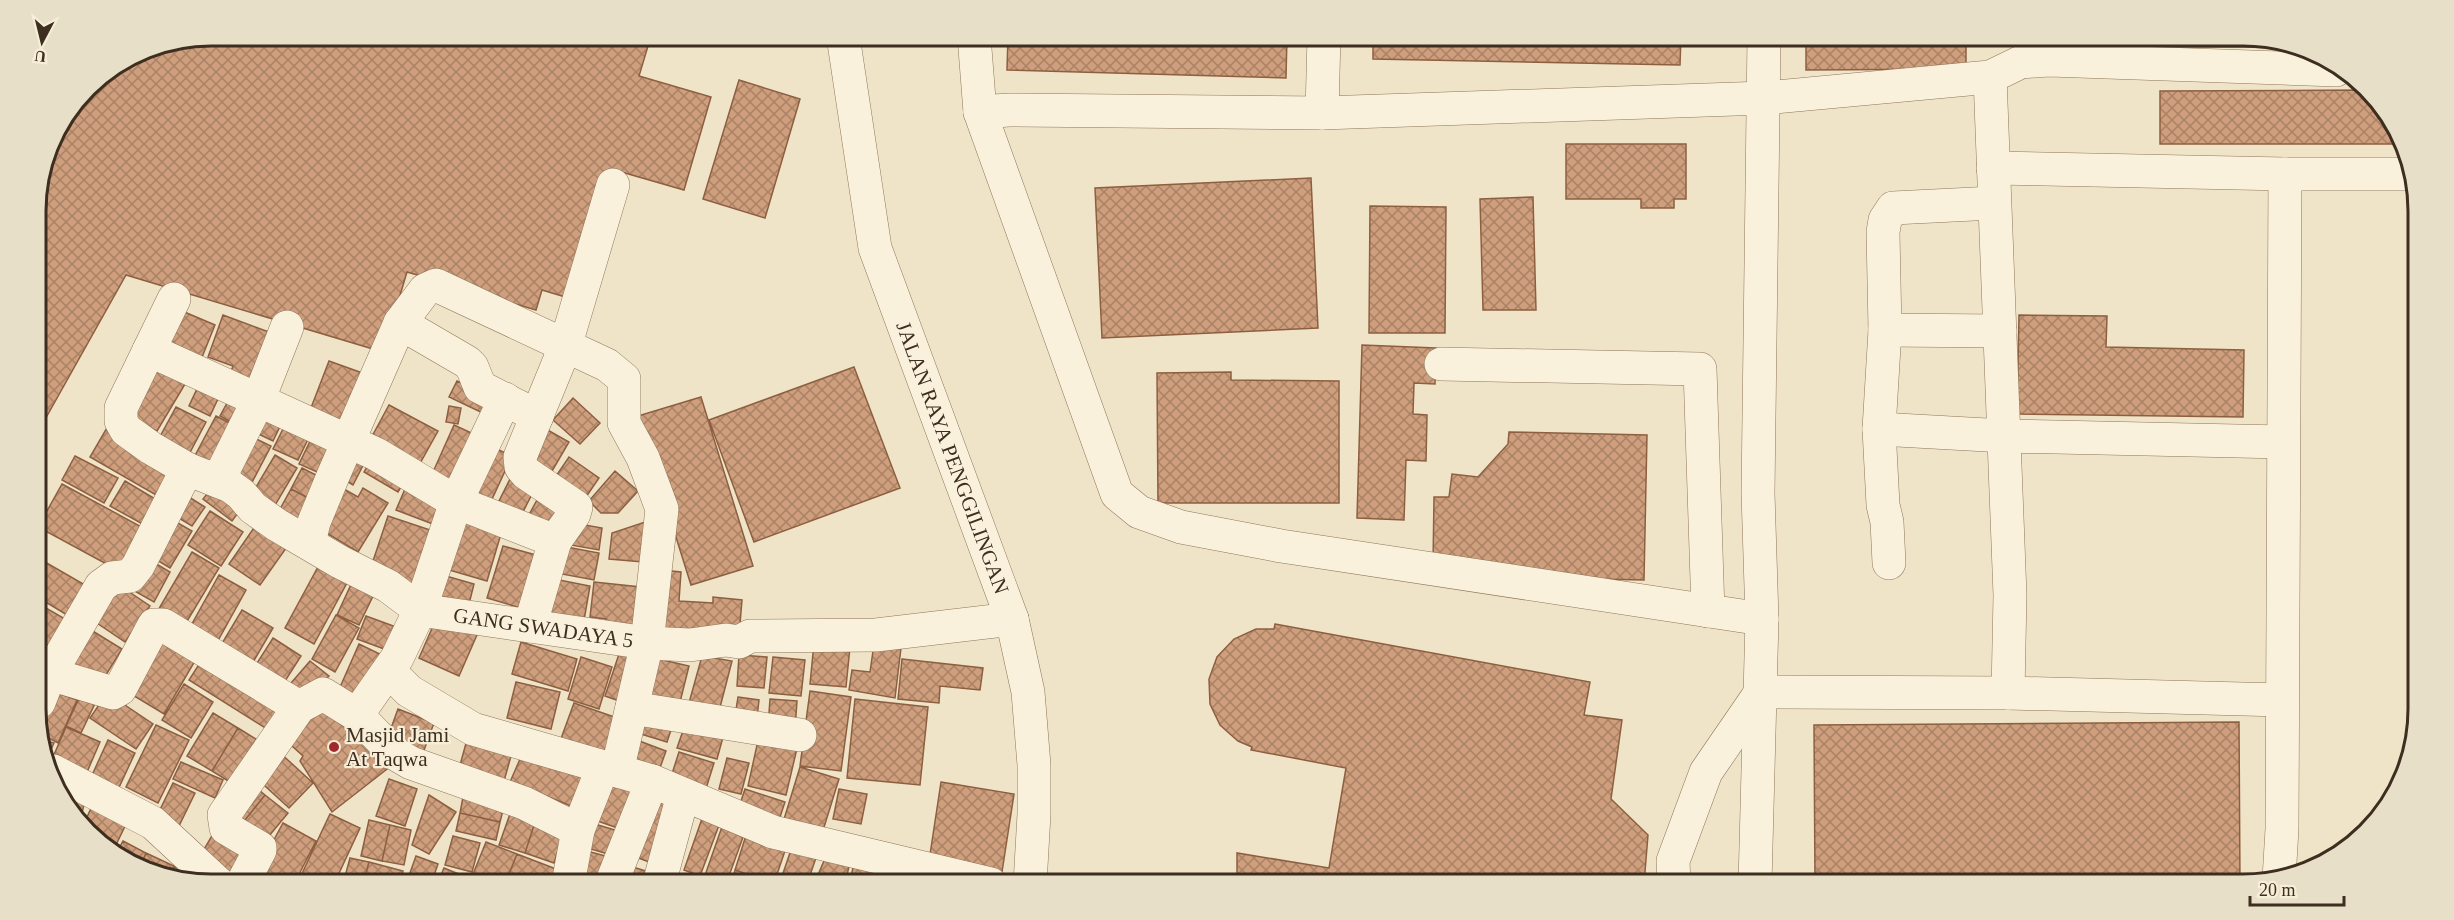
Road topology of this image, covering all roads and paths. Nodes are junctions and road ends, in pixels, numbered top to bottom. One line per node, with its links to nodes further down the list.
1 (1324, 46): 9 (street)
2 (1764, 46): 7 (street)
3 (845, 47): 38 (street, JALAN RAYA PENGGILINGAN)
4 (975, 47): 8 (street)
5 (2326, 70): 6 (street)
6 (1990, 78): 7 (street); 10 (street)
7 (1765, 98): 9 (street); 39 (street)
8 (980, 112): 9 (street); 37 (street)
9 (1322, 114)
10 (1994, 168): 11 (street); 14 (street)
11 (2285, 174): 12 (street); 29 (street)
12 (2403, 174)
13 (613, 185): 20 (street)
14 (1994, 203): 18 (street); 19 (street)
15 (174, 299): 21 (street)
16 (400, 323): 20 (street); 23 (street); 28 (street)
17 (287, 327): 24 (street)
18 (1885, 330): 19 (street); 26 (street)
19 (2000, 331): 27 (street)
20 (565, 347): 25 (street); 41 (street)
21 (148, 350): 24 (street); 30 (street, GANG SWADAYA 5)
22 (1442, 364): 37 (street)
23 (505, 399): 25 (street); 32 (street)
24 (258, 400): 28 (street); 31 (street)
25 (537, 416): 33 (street)
26 (1879, 429): 27 (street); 35 (street)
27 (2005, 436): 29 (street); 46 (street)
28 (350, 442): 32 (street); 34 (street)
29 (2283, 442): 47 (street)
30 (187, 469): 31 (street, GANG SWADAYA 5); 43 (street)
31 (218, 481): 34 (street, GANG SWADAYA 5)
32 (456, 502): 33 (street); 36 (street)
33 (555, 541): 40 (street)
34 (309, 543): 36 (street, GANG SWADAYA 5)
35 (1889, 563)
36 (420, 610): 40 (street, GANG SWADAYA 5); 42 (street)
37 (1708, 610): 39 (street)
38 (1012, 619): 41 (street, GANG SWADAYA 5); 66 (street, JALAN RAYA PENGGILINGAN)
39 (1762, 619): 45 (street)
40 (530, 626): 41 (street, GANG SWADAYA 5)
41 (647, 643): 49 (street)
42 (388, 671): 50 (street); 52 (street)
43 (46, 686)
44 (46, 688): 48 (street)
45 (1761, 692): 46 (street); 58 (street); 59 (street)
46 (2008, 693): 47 (street)
47 (2282, 700): 57 (street)
48 (299, 707): 50 (street); 61 (street)
49 (632, 708): 51 (street); 52 (street)
50 (357, 715): 56 (street)
51 (800, 735)
52 (610, 769): 54 (street); 56 (street)
53 (61, 775): 60 (street)
54 (652, 781): 55 (street); 63 (street)
55 (684, 795): 64 (street); 65 (street)
56 (578, 830): 62 (street)
57 (2280, 869)
58 (1674, 873)
59 (1755, 873)
60 (208, 874)
61 (247, 874)
62 (570, 874)
63 (615, 874)
64 (662, 874)
65 (948, 874)
66 (1030, 874)

